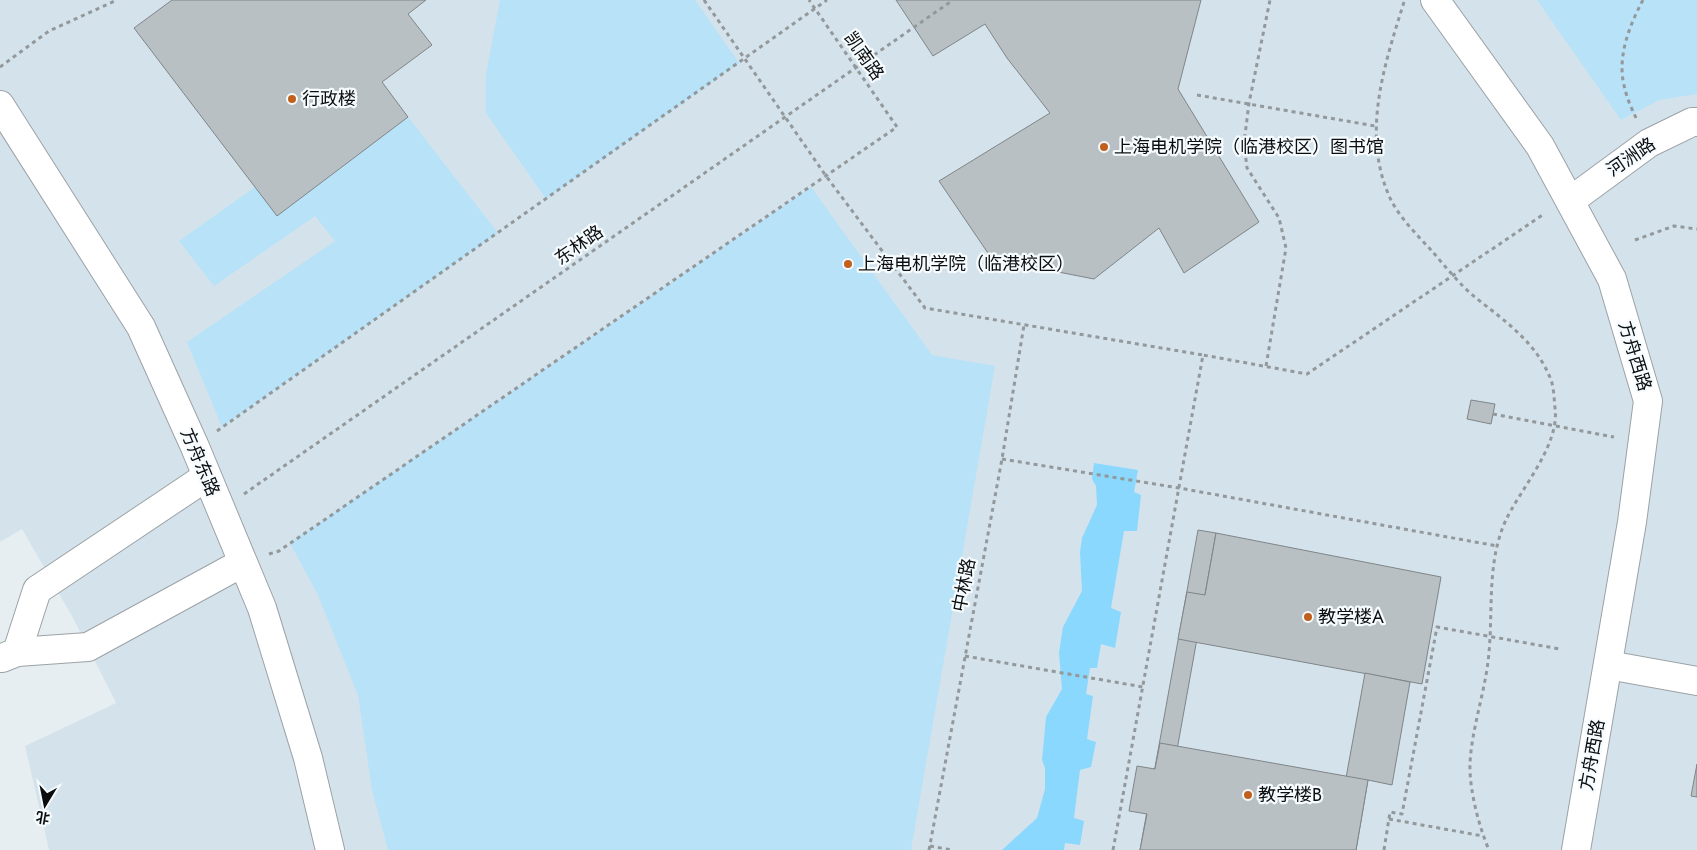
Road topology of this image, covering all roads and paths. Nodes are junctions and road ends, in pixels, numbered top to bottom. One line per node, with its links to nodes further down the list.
1 (117, 0): 12 (path)
2 (704, 0): 11 (path)
3 (809, 0): 10 (path, 凯南路)
4 (828, 0): 10 (path)
5 (953, 0): 13 (path, 东林路)
6 (1270, 0): 15 (path)
7 (1434, 0): 22 (street, 方舟西路)
8 (1643, 0): 20 (path)
9 (1404, 2): 19 (path)
10 (815, 9): 11 (path); 13 (path, 凯南路)
11 (744, 58): 17 (path); 33 (path)
12 (0, 67)
13 (856, 67): 17 (path, 东林路); 21 (path, 凯南路)
14 (1197, 95): 15 (path)
15 (1249, 103): 19 (path); 29 (path)
16 (0, 105): 33 (street, 方舟东路)
17 (786, 118): 21 (path); 37 (path, 东林路)
18 (1697, 122): 22 (street, 河洲路)
19 (1375, 126): 26 (path)
20 (1639, 126)
21 (826, 176): 27 (path); 39 (path)
22 (1570, 201): 44 (street, 方舟西路)
23 (1544, 214): 26 (path)
24 (1697, 229): 25 (path)
25 (1635, 240)
26 (1454, 275): 29 (path); 31 (path)
27 (1024, 325): 28 (path); 34 (path, 中林路)
28 (1203, 355): 29 (path); 36 (path)
29 (1266, 366)
30 (1493, 414): 31 (path)
31 (1555, 426): 32 (path); 38 (path)
32 (1615, 437)
33 (195, 447): 35 (street, 方舟东路)
34 (1002, 459): 36 (path); 43 (path, 中林路)
35 (206, 477): 37 (street, 方舟东路); 42 (street)
36 (1179, 488): 38 (path); 46 (path)
37 (220, 511): 39 (street, 方舟东路)
38 (1497, 546): 40 (path)
39 (242, 563): 42 (street); 50 (street, 方舟东路)
40 (1490, 637): 41 (path); 47 (path); 48 (path)
41 (1560, 650)
42 (8, 655)
43 (965, 656): 46 (path); 49 (path, 中林路)
44 (1608, 664): 45 (street); 55 (street, 方舟西路)
45 (1697, 681)
46 (1143, 687): 52 (path)
47 (1389, 819): 48 (path); 53 (path)
48 (1483, 836): 54 (path)
49 (930, 848): 51 (path)
50 (330, 850)
51 (952, 850)
52 (1113, 850)
53 (1384, 850)
54 (1490, 850)
55 (1576, 850)

